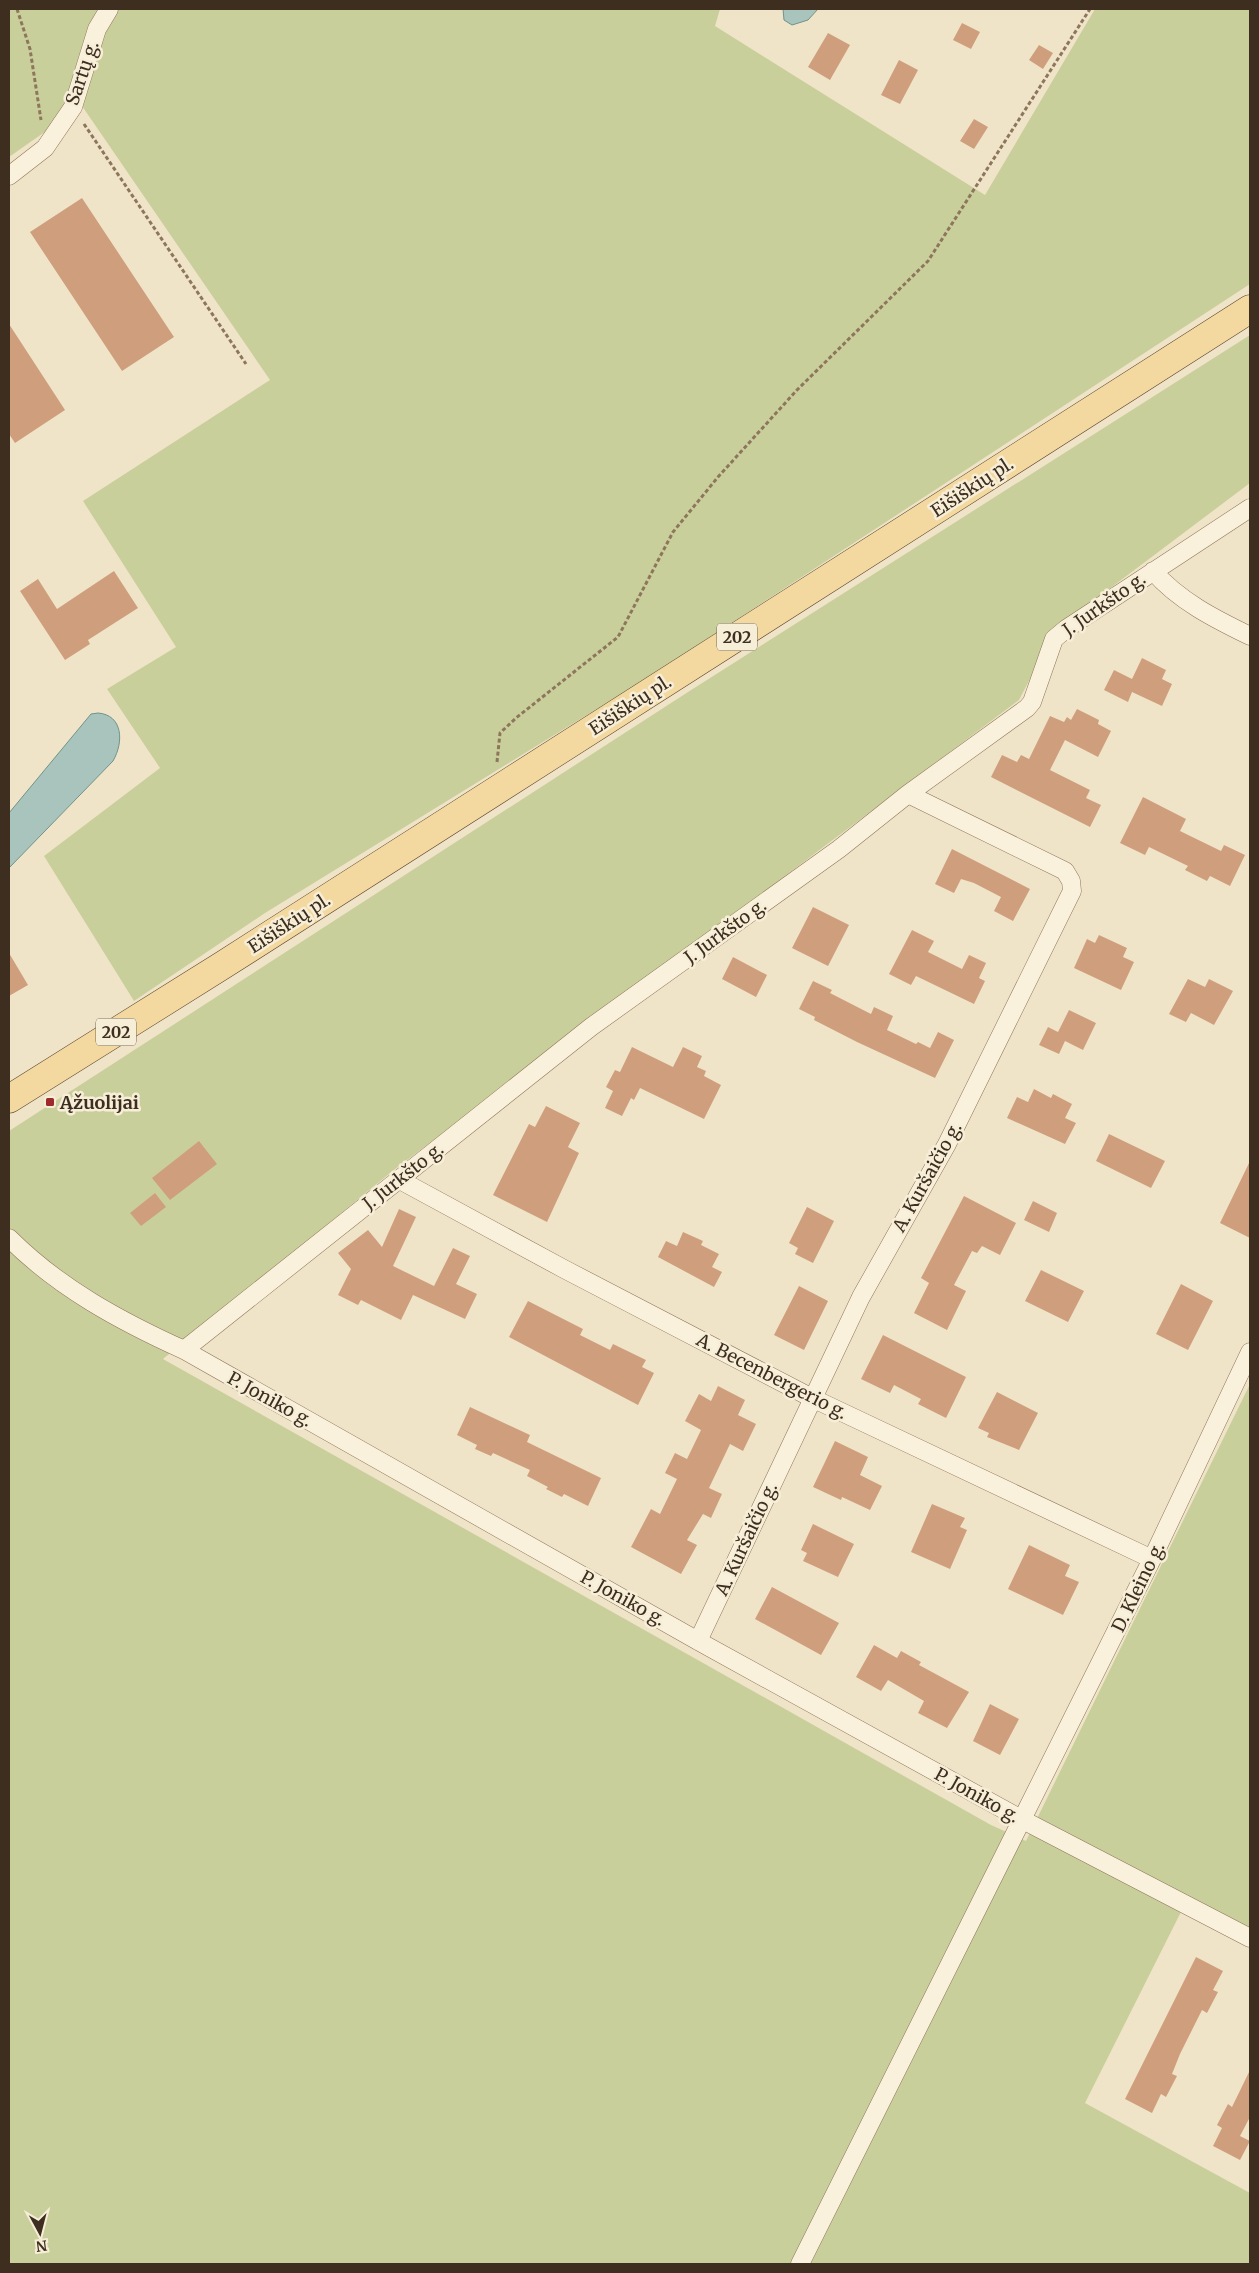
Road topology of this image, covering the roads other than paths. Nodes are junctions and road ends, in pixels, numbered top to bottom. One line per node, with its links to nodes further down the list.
1 (109, 9): 2 (street, Sartų g.)
2 (9, 176)
3 (1250, 309): 8 (main road, Eišiškių pl. / 202)
4 (1250, 508): 5 (street, J. Jurkšto g.)
5 (1153, 571): 6 (street); 7 (street, J. Jurkšto g.)
6 (1250, 636)
7 (908, 794): 9 (street, J. Jurkšto g.); 13 (street, A. Kuršaičio g.)
8 (9, 1099)
9 (398, 1179): 11 (street, J. Jurkšto g.); 13 (street, A. Becenbergerio g.)
10 (9, 1238): 11 (street, P. Joniko g.)
11 (184, 1350): 15 (street, P. Joniko g.)
12 (1250, 1352): 14 (street, D. Kleino g.)
13 (812, 1398): 14 (street, A. Becenbergerio g.); 15 (street, A. Kuršaičio g.)
14 (1152, 1559): 16 (street, D. Kleino g.)
15 (698, 1641): 16 (street, P. Joniko g.)
16 (1020, 1819): 17 (street, P. Joniko g.); 18 (street, D. Kleino g.)
17 (1250, 1938)
18 (800, 2264)

